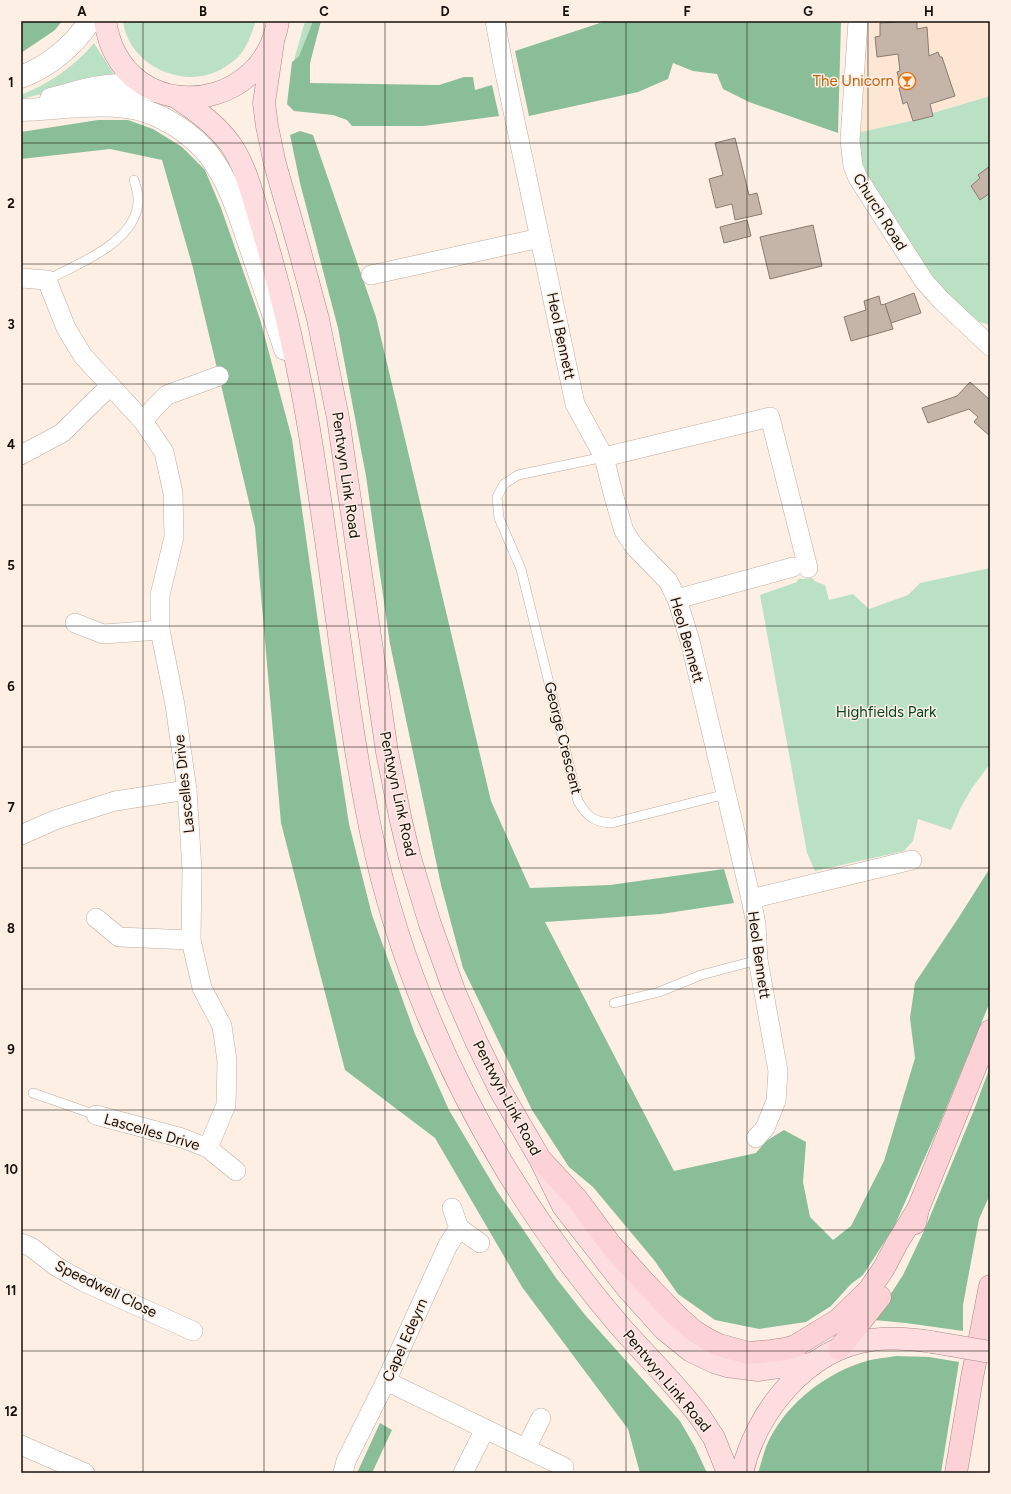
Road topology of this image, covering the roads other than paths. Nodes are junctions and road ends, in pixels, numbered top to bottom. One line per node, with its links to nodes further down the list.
1 (90, 21): 7 (street)
2 (105, 21): 8 (main road, Pentwyn Link Road)
3 (278, 21): 6 (main road, Pentwyn Link Road)
4 (495, 21): 12 (street, Heol Bennett)
5 (858, 21): 16 (street, Church Road)
6 (272, 42): 8 (main road, Pentwyn Link Road); 40 (main road, Pentwyn Link Road)
7 (21, 77)
8 (166, 94): 9 (street); 19 (main road, Pentwyn Link Road)
9 (21, 107)
10 (21, 110): 19 (street)
11 (134, 180): 15 (lane)
12 (540, 238): 13 (street); 22 (street, Heol Bennett)
13 (371, 275)
14 (21, 278): 15 (street)
15 (48, 280): 18 (street, Lascelles Drive)
16 (990, 346)
17 (219, 376): 20 (street)
18 (110, 386): 20 (street, Lascelles Drive); 21 (street)
19 (306, 409): 61 (main road, Pentwyn Link Road)
20 (143, 421): 25 (street, Lascelles Drive)
21 (21, 455)
22 (604, 457): 23 (street, Heol Bennett); 23 (street); 27 (lane, George Crescent)
23 (677, 599): 27 (street, Heol Bennett)
24 (75, 623): 25 (street)
25 (160, 630): 26 (street, Lascelles Drive)
26 (186, 790): 28 (street); 32 (street, Lascelles Drive)
27 (726, 794): 30 (street, Heol Bennett)
28 (21, 835)
29 (912, 860): 30 (street)
30 (751, 899): 33 (street, Heol Bennett)
31 (96, 918): 32 (street)
32 (192, 940): 39 (street, Lascelles Drive)
33 (758, 960): 34 (lane); 38 (street, Heol Bennett)
34 (614, 1003)
35 (990, 1031): 43 (highway)
36 (33, 1093): 37 (lane)
37 (96, 1115): 39 (street, Lascelles Drive)
38 (756, 1138)
39 (208, 1148): 41 (street, Lascelles Drive)
40 (540, 1159): 43 (highway); 51 (main road, Pentwyn Link Road)
41 (236, 1171)
42 (452, 1208): 44 (street)
43 (918, 1209): 49 (highway)
44 (459, 1228): 46 (street); 52 (street, Capel Edeyrn)
45 (21, 1243): 48 (street, Speedwell Close)
46 (480, 1243)
47 (990, 1286): 63 (highway)
48 (192, 1331)
49 (839, 1349): 50 (main road, bridge); 51 (main road)
50 (990, 1352)
51 (813, 1364): 62 (main road)
52 (386, 1381): 54 (street); 59 (street, Capel Edeyrn)
53 (541, 1418): 56 (street)
54 (485, 1429): 56 (street); 60 (street)
55 (21, 1445): 58 (street)
56 (526, 1448): 57 (street)
57 (564, 1466)
58 (85, 1473)
59 (343, 1473)
60 (463, 1473)
61 (728, 1473)
62 (742, 1473)
63 (956, 1473)

